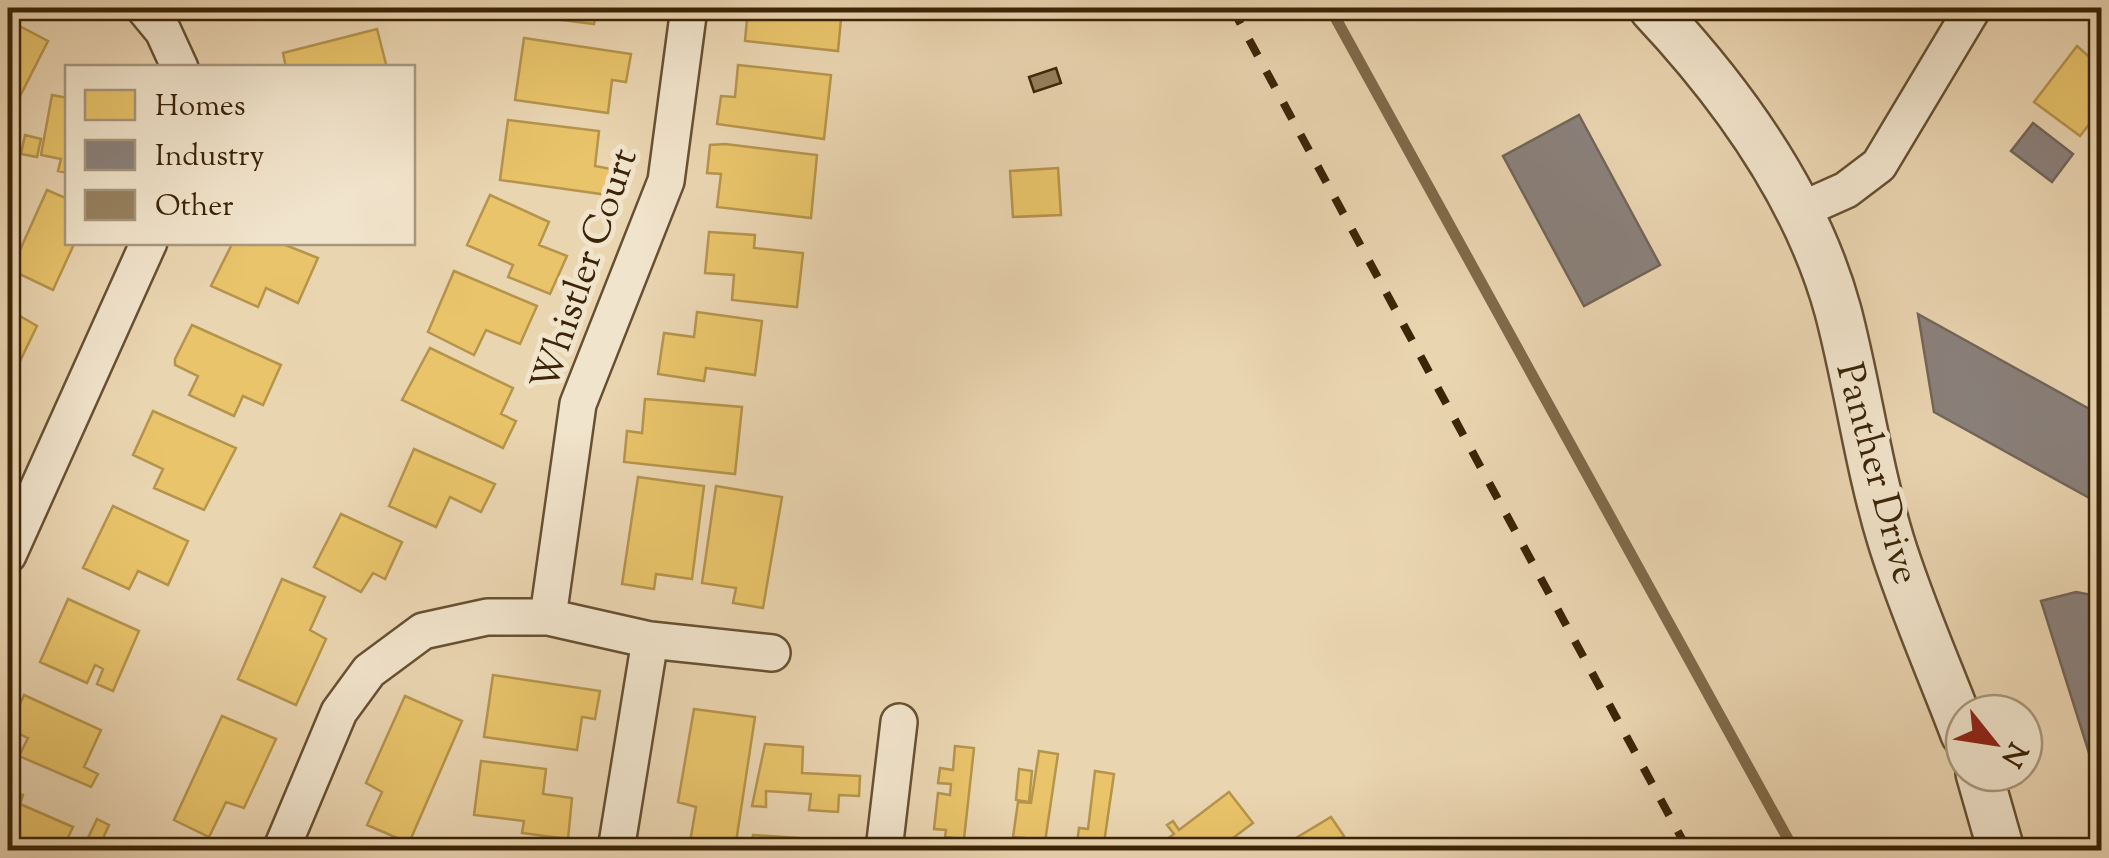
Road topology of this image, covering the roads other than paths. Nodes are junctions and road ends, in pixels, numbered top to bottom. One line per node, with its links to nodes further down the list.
1 (144, 8): 5 (street)
2 (689, 8): 9 (street, Whistler Court)
3 (1652, 8): 6 (street, Panther Drive)
4 (1972, 8): 6 (street)
5 (179, 65)
6 (1798, 211): 12 (street, Panther Drive)
7 (148, 245): 8 (street)
8 (8, 555)
9 (548, 617): 10 (street); 15 (street)
10 (650, 640): 11 (street); 16 (street)
11 (772, 653)
12 (1949, 693)
13 (899, 722): 17 (street)
14 (1985, 793): 18 (street)
15 (282, 850)
16 (616, 850)
17 (884, 850)
18 (2001, 850)

